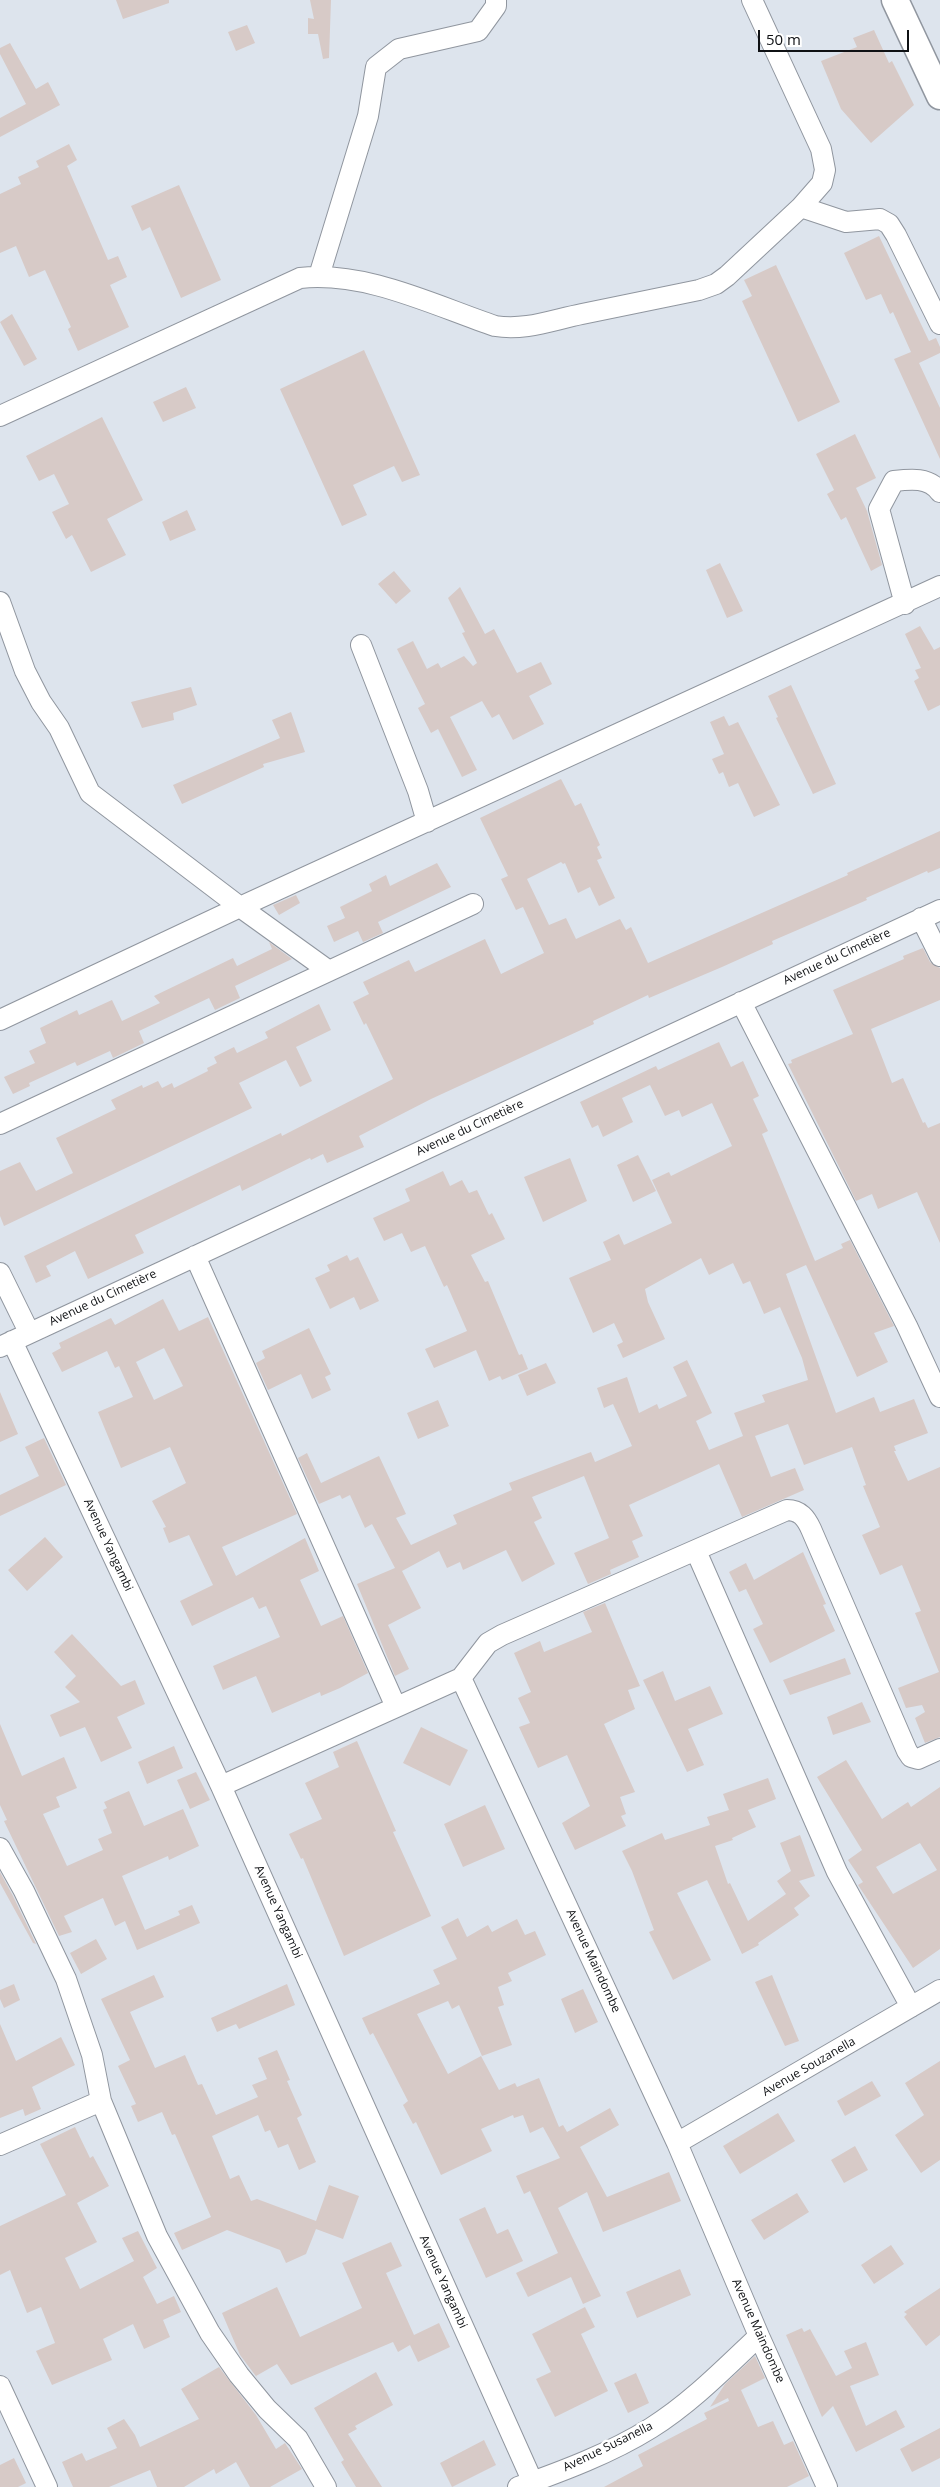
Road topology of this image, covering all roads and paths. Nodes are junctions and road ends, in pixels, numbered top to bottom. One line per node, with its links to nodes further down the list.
1 (496, 0): 6 (street)
2 (752, 0): 5 (street)
3 (895, 0): 4 (street)
4 (940, 96)
5 (801, 207): 6 (street); 7 (street)
6 (319, 276): 8 (street)
7 (940, 324)
8 (0, 416)
9 (940, 492): 12 (street)
10 (940, 586): 12 (street)
11 (0, 602): 16 (street)
12 (905, 604): 14 (street)
13 (361, 645): 14 (street)
14 (427, 822): 16 (street)
15 (473, 904): 20 (street)
16 (240, 907): 20 (street); 22 (street)
17 (940, 910): 18 (street, Avenue du Cimetière)
18 (921, 918): 19 (street); 21 (street, Avenue du Cimetière)
19 (940, 956)
20 (329, 971): 23 (street)
21 (741, 1002): 24 (street, Avenue du Cimetière); 27 (street)
22 (0, 1020)
23 (0, 1124)
24 (195, 1256): 26 (street, Avenue du Cimetière); 30 (street)
25 (0, 1273): 26 (street, Avenue Yangambi)
26 (14, 1340): 32 (street, Avenue Yangambi)
27 (940, 1396)
28 (696, 1551): 29 (street); 31 (street); 35 (street)
29 (461, 1678): 30 (street); 37 (street, Avenue Maindombe)
30 (396, 1707): 32 (street)
31 (940, 1749)
32 (222, 1786): 41 (street, Avenue Yangambi)
33 (0, 1848): 36 (street)
34 (940, 1990): 35 (street, Avenue Souzanella)
35 (911, 2007): 37 (street, Avenue Souzanella)
36 (102, 2101): 38 (street); 43 (street)
37 (677, 2143): 39 (street, Avenue Maindombe)
38 (0, 2145)
39 (759, 2336): 41 (street, Avenue Susanella); 44 (street, Avenue Maindombe)
40 (0, 2386): 42 (street)
41 (528, 2485)
42 (47, 2487)
43 (326, 2487)
44 (827, 2487)

